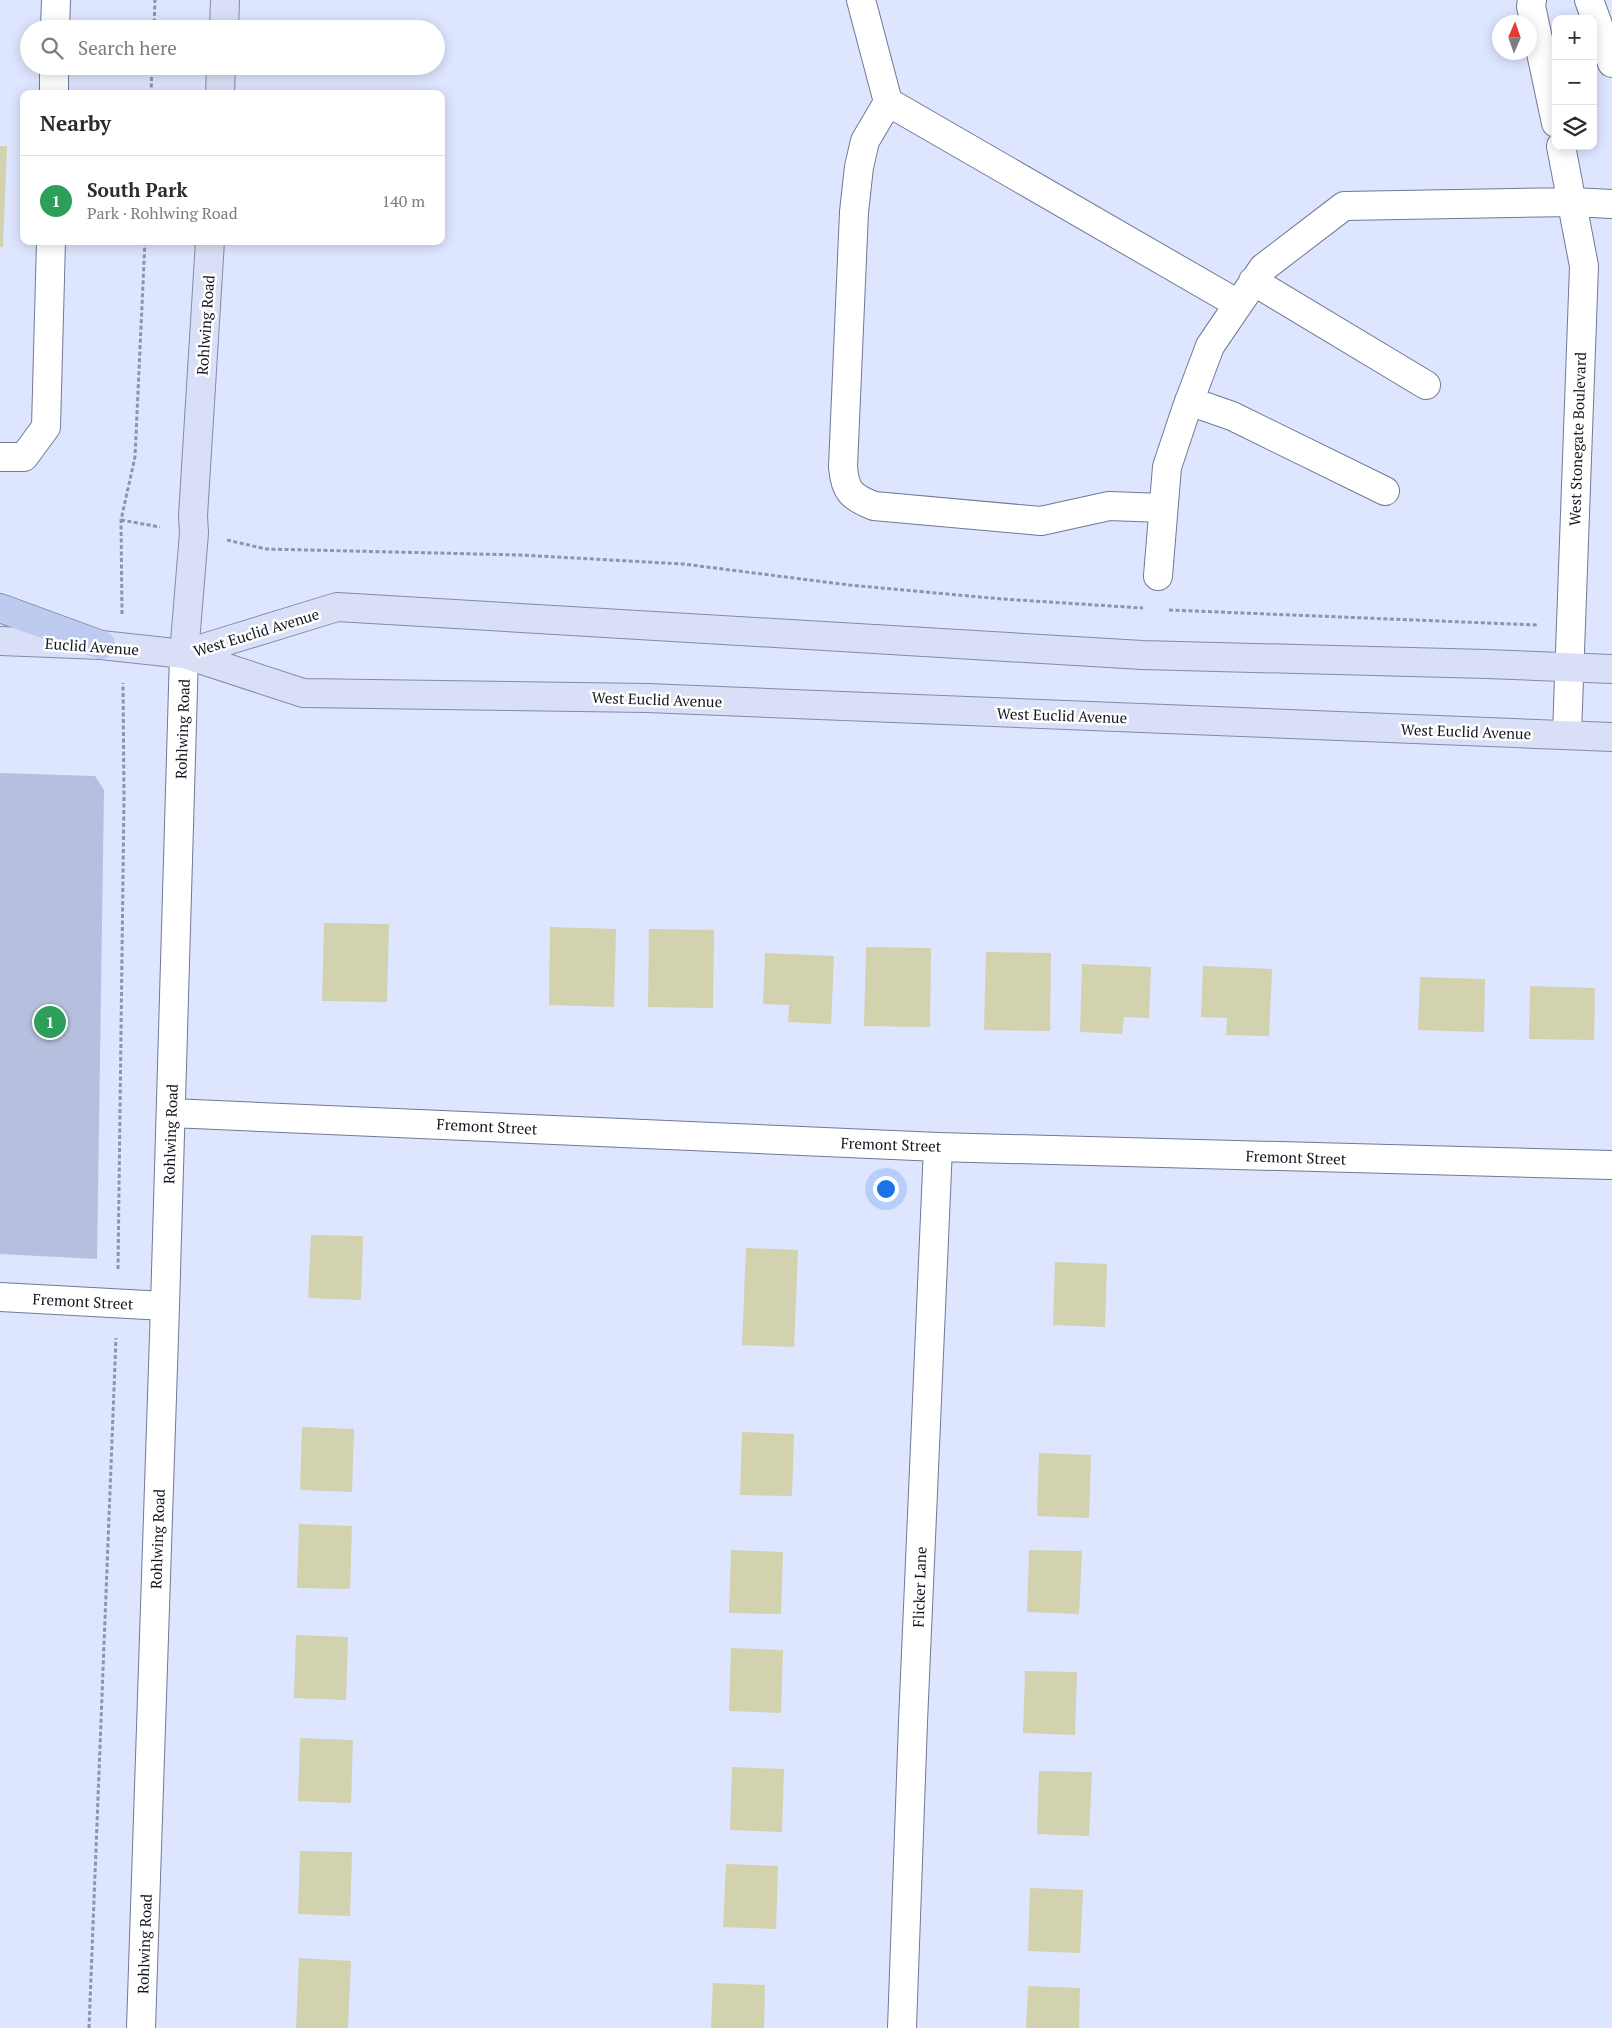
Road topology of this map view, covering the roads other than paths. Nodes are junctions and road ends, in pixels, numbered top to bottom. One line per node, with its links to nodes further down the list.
1 (56, 0): 6 (street)
2 (225, 0): 7 (main road)
3 (861, 0): 13 (street)
4 (1532, 0): 14 (street)
5 (1589, 0): 8 (street)
6 (55, 20)
7 (224, 20)
8 (1612, 63)
9 (54, 75): 11 (street)
10 (221, 75): 12 (main road)
11 (54, 90)
12 (220, 90)
13 (888, 102): 21 (street); 26 (street)
14 (1552, 105)
15 (1562, 150): 16 (street, West Stonegate Boulevard)
16 (1572, 202): 17 (street); 20 (street); 32 (street, West Stonegate Boulevard)
17 (1612, 204)
18 (50, 245): 24 (street)
19 (210, 245): 31 (main road, Rohlwing Road)
20 (1253, 281): 21 (street); 22 (street)
21 (1238, 304): 23 (street)
22 (1426, 385)
23 (1189, 401): 25 (street); 26 (street)
24 (0, 457)
25 (1385, 491)
26 (1163, 508): 27 (street)
27 (1158, 576)
28 (0, 608): 30 (highway)
29 (0, 641): 30 (main road, Euclid Avenue)
30 (101, 645): 31 (main road, Euclid Avenue)
31 (184, 654): 32 (main road, West Euclid Avenue); 34 (main road, West Euclid Avenue); 36 (street, Rohlwing Road)
32 (1569, 667): 33 (main road, West Euclid Avenue); 34 (street, West Stonegate Boulevard)
33 (1612, 669)
34 (1567, 734): 35 (main road, West Euclid Avenue)
35 (1612, 737)
36 (171, 1113): 37 (street, Fremont Street); 40 (street, Rohlwing Road)
37 (938, 1147): 38 (street, Fremont Street); 42 (street, Flicker Lane)
38 (1612, 1166)
39 (0, 1297): 40 (street, Fremont Street)
40 (165, 1306): 41 (street, Rohlwing Road)
41 (141, 2028)
42 (902, 2028)

